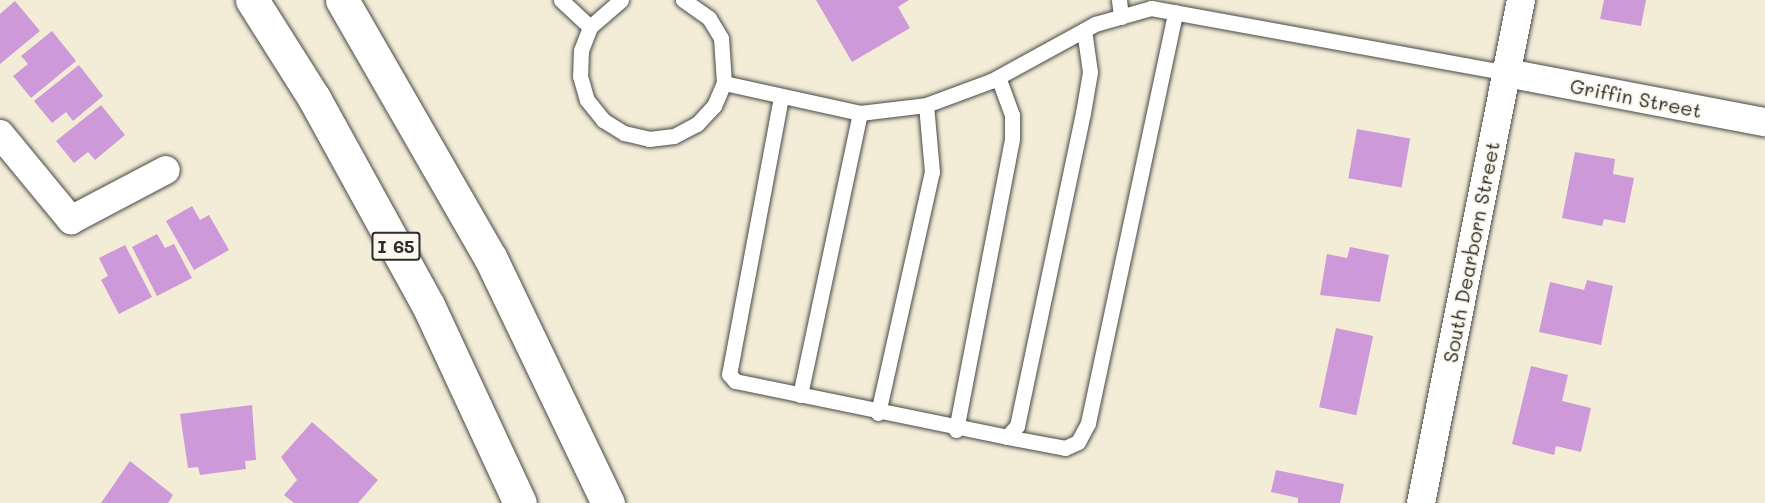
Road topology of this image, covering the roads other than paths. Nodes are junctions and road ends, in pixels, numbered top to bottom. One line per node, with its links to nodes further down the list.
1 (252, 0): 25 (highway, I 65)
2 (342, 0): 26 (highway)
3 (561, 0): 10 (lane)
4 (621, 0): 10 (lane)
5 (683, 0): 14 (lane)
6 (1119, 0): 9 (lane)
7 (1521, 0): 12 (street, South Dearborn Street)
8 (1175, 12): 9 (lane); 12 (lane); 24 (lane)
9 (1121, 17): 11 (lane)
10 (590, 27): 14 (lane)
11 (1084, 30): 13 (lane); 24 (lane)
12 (1507, 73): 18 (street, Griffin Street); 27 (street, South Dearborn Street)
13 (998, 77): 16 (lane); 23 (lane)
14 (724, 83): 15 (lane)
15 (781, 97): 17 (lane); 21 (lane)
16 (926, 105): 17 (lane); 22 (lane)
17 (860, 113): 21 (lane)
18 (1765, 122)
19 (0, 134): 20 (street)
20 (166, 170)
21 (800, 395): 22 (lane)
22 (878, 413): 23 (lane)
23 (956, 430): 24 (lane)
24 (1007, 437)
25 (520, 503)
26 (608, 503)
27 (1421, 503)

